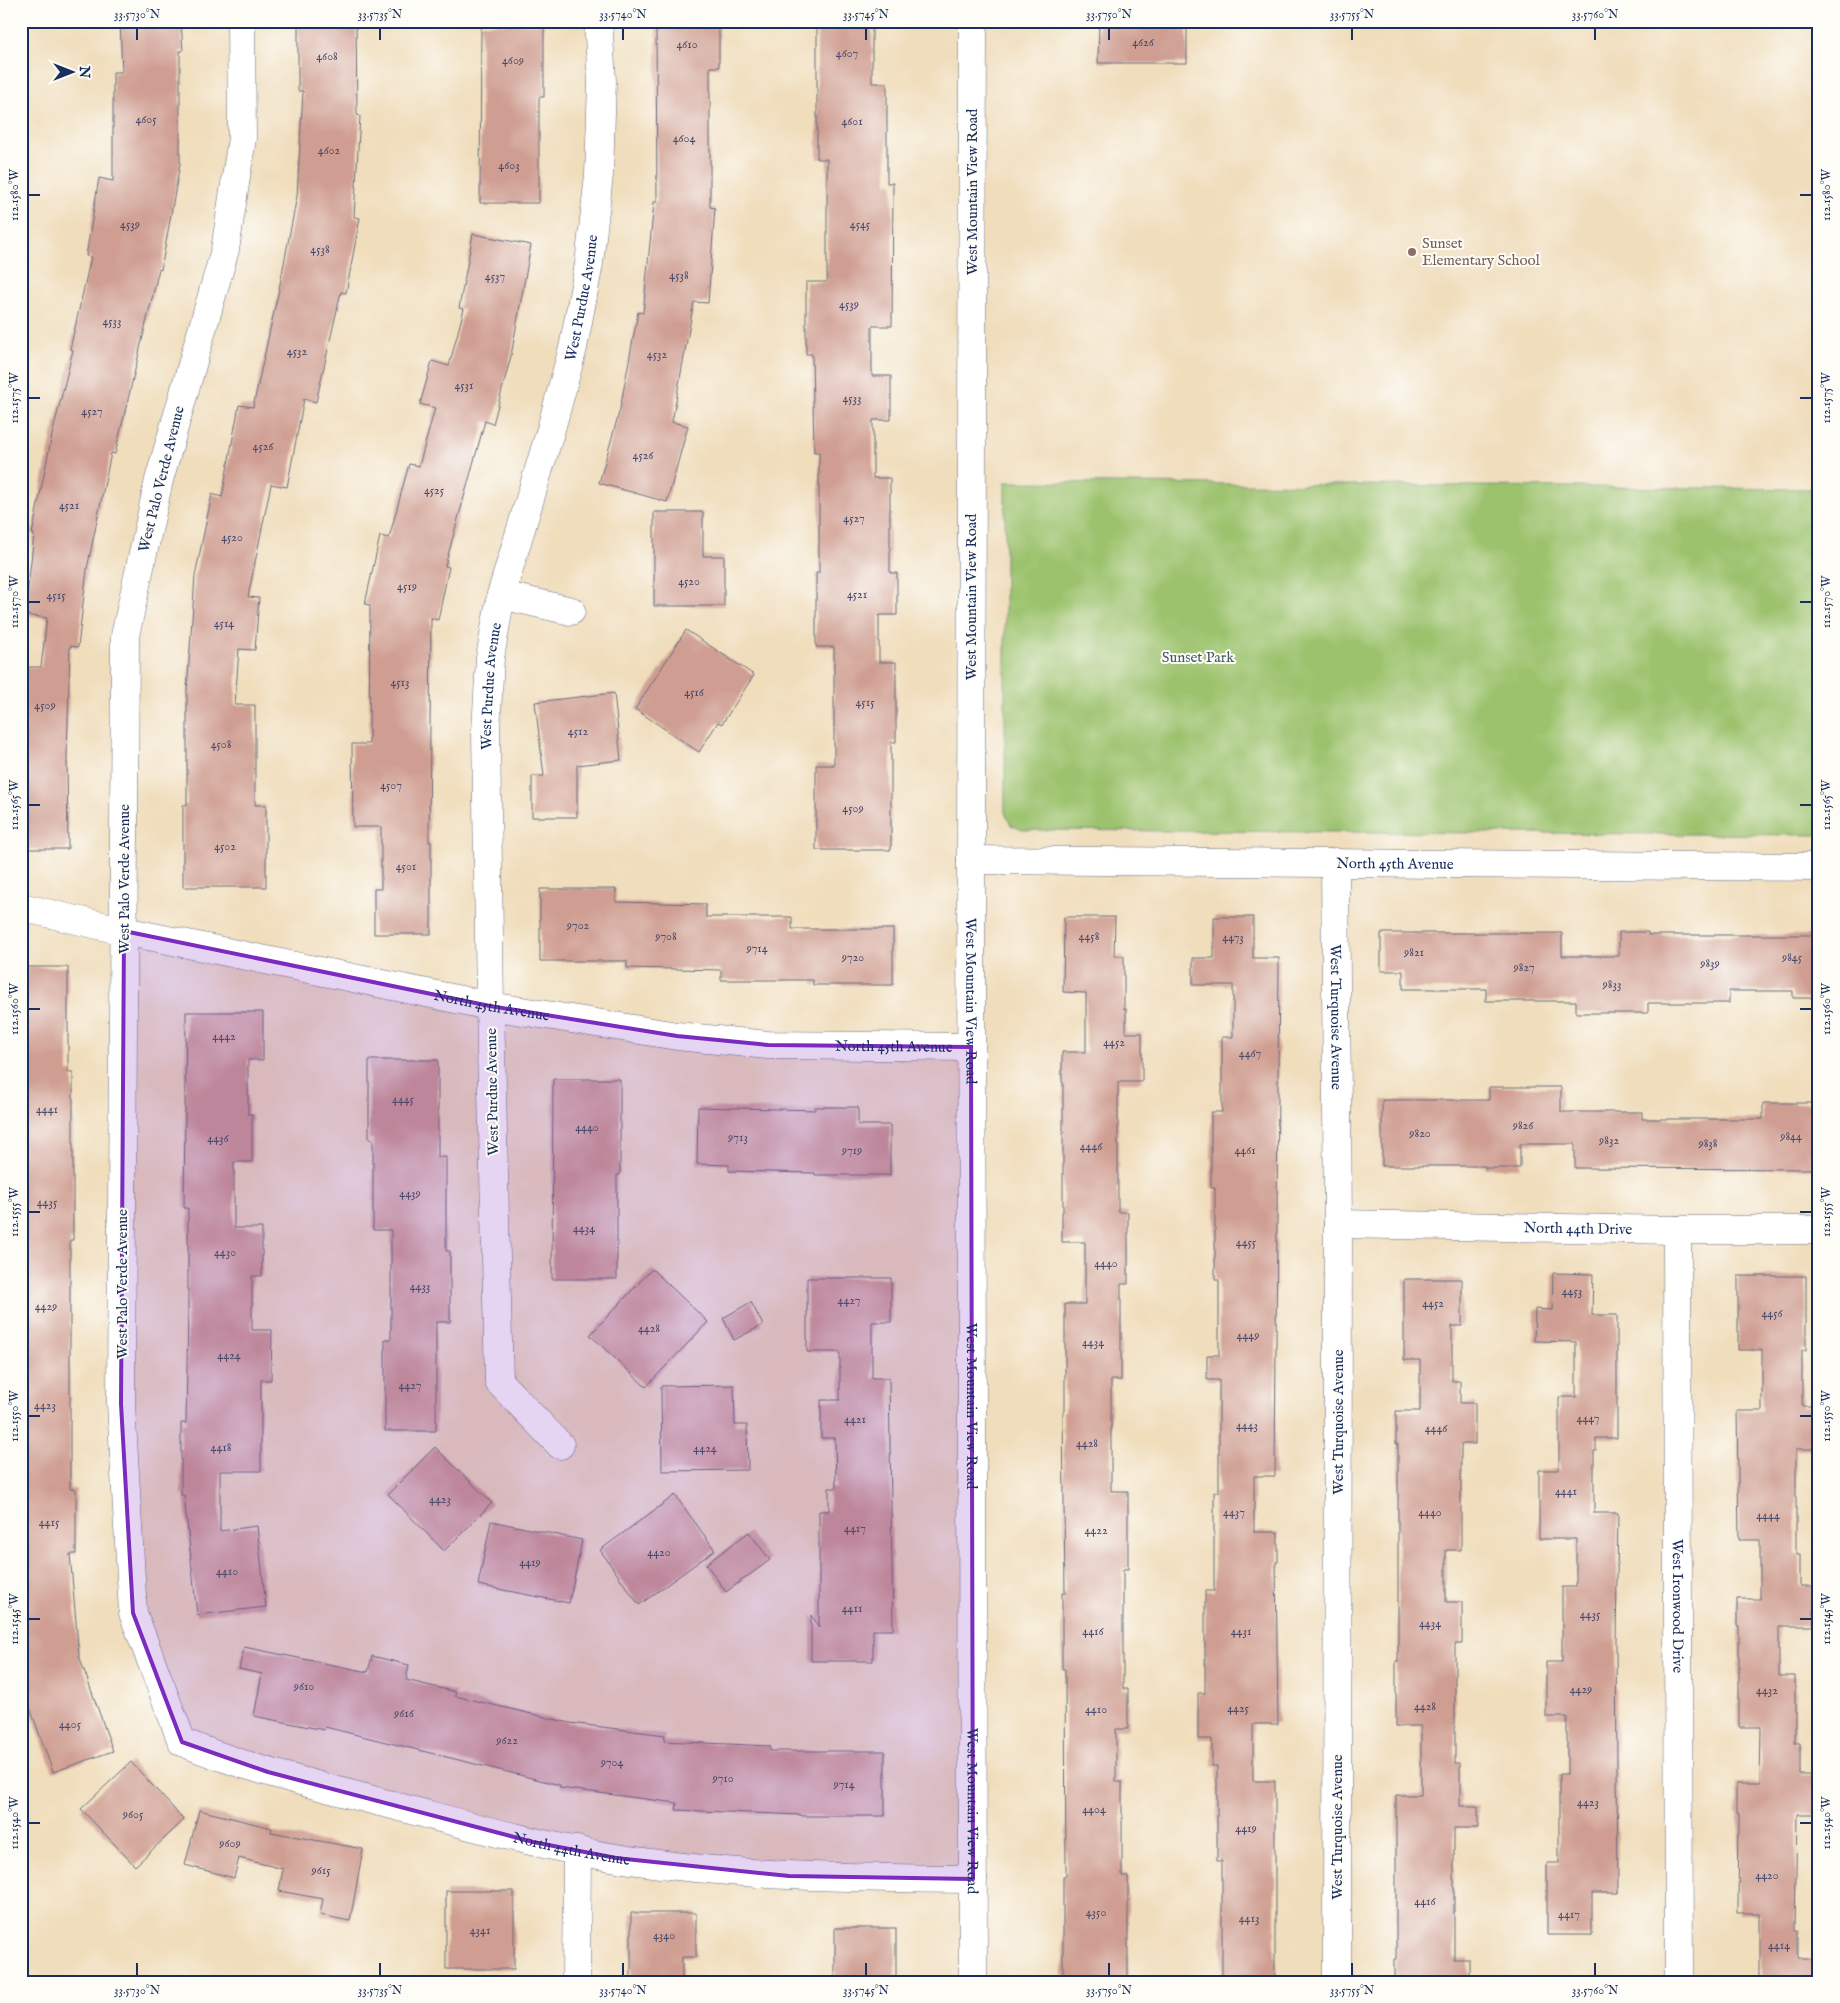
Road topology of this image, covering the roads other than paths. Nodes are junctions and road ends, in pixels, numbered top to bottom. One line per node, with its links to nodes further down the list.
1 (241, 21): 10 (street, West Palo Verde Avenue)
2 (598, 21): 4 (street, West Purdue Avenue)
3 (973, 21): 6 (street, West Mountain View Road)
4 (501, 595): 5 (street); 11 (street, West Purdue Avenue)
5 (571, 611)
6 (971, 860): 7 (street, North 45th Avenue); 12 (street, West Mountain View Road)
7 (1335, 862): 8 (street, North 45th Avenue); 13 (street, West Turquoise Avenue)
8 (1819, 867)
9 (21, 907): 10 (street, North 45th Avenue)
10 (124, 931): 11 (street, North 45th Avenue); 17 (street, West Palo Verde Avenue)
11 (490, 1006): 12 (street, North 45th Avenue); 16 (street, West Purdue Avenue)
12 (971, 1047): 19 (street, West Mountain View Road)
13 (1338, 1224): 14 (street, North 44th Drive); 22 (street, West Turquoise Avenue)
14 (1677, 1230): 15 (street, North 44th Drive); 23 (street, West Ironwood Drive)
15 (1819, 1230)
16 (560, 1445)
17 (182, 1742): 18 (street, North 44th Avenue)
18 (577, 1850): 19 (street, North 44th Avenue); 20 (street)
19 (974, 1879): 21 (street, West Mountain View Road)
20 (576, 1982)
21 (974, 1982)
22 (1337, 1982)
23 (1679, 1982)

